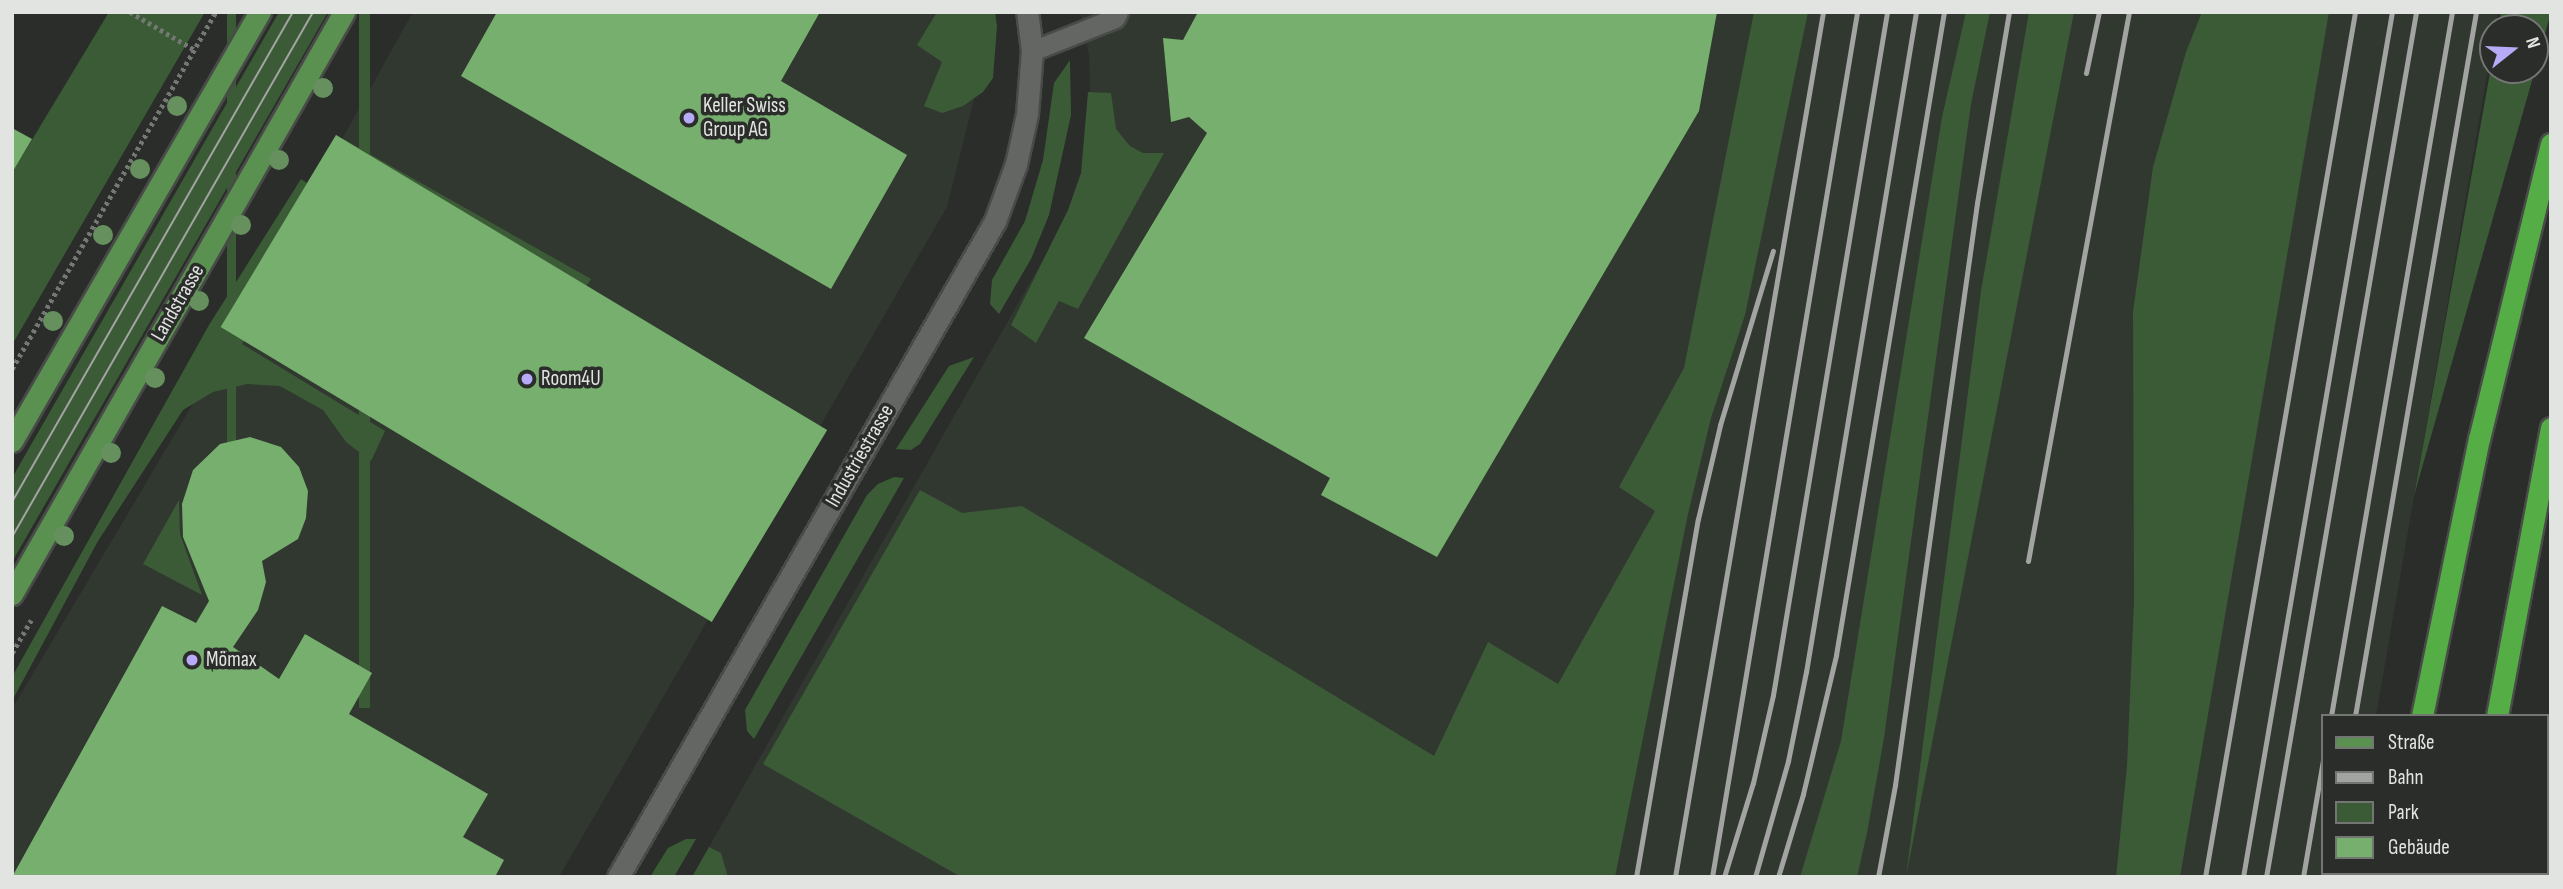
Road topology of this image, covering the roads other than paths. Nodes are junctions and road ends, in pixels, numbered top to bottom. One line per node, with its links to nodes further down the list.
1 (260, 12): 8 (main road)
2 (344, 12): 9 (main road, Landstrasse)
3 (1027, 12): 5 (street, Industriestrasse)
4 (1118, 12): 5 (lane)
5 (1032, 51): 12 (street, Industriestrasse)
6 (2551, 145): 10 (highway)
7 (2551, 428): 11 (highway)
8 (12, 441)
9 (12, 594)
10 (2422, 714)
11 (2497, 714)
12 (618, 877)

